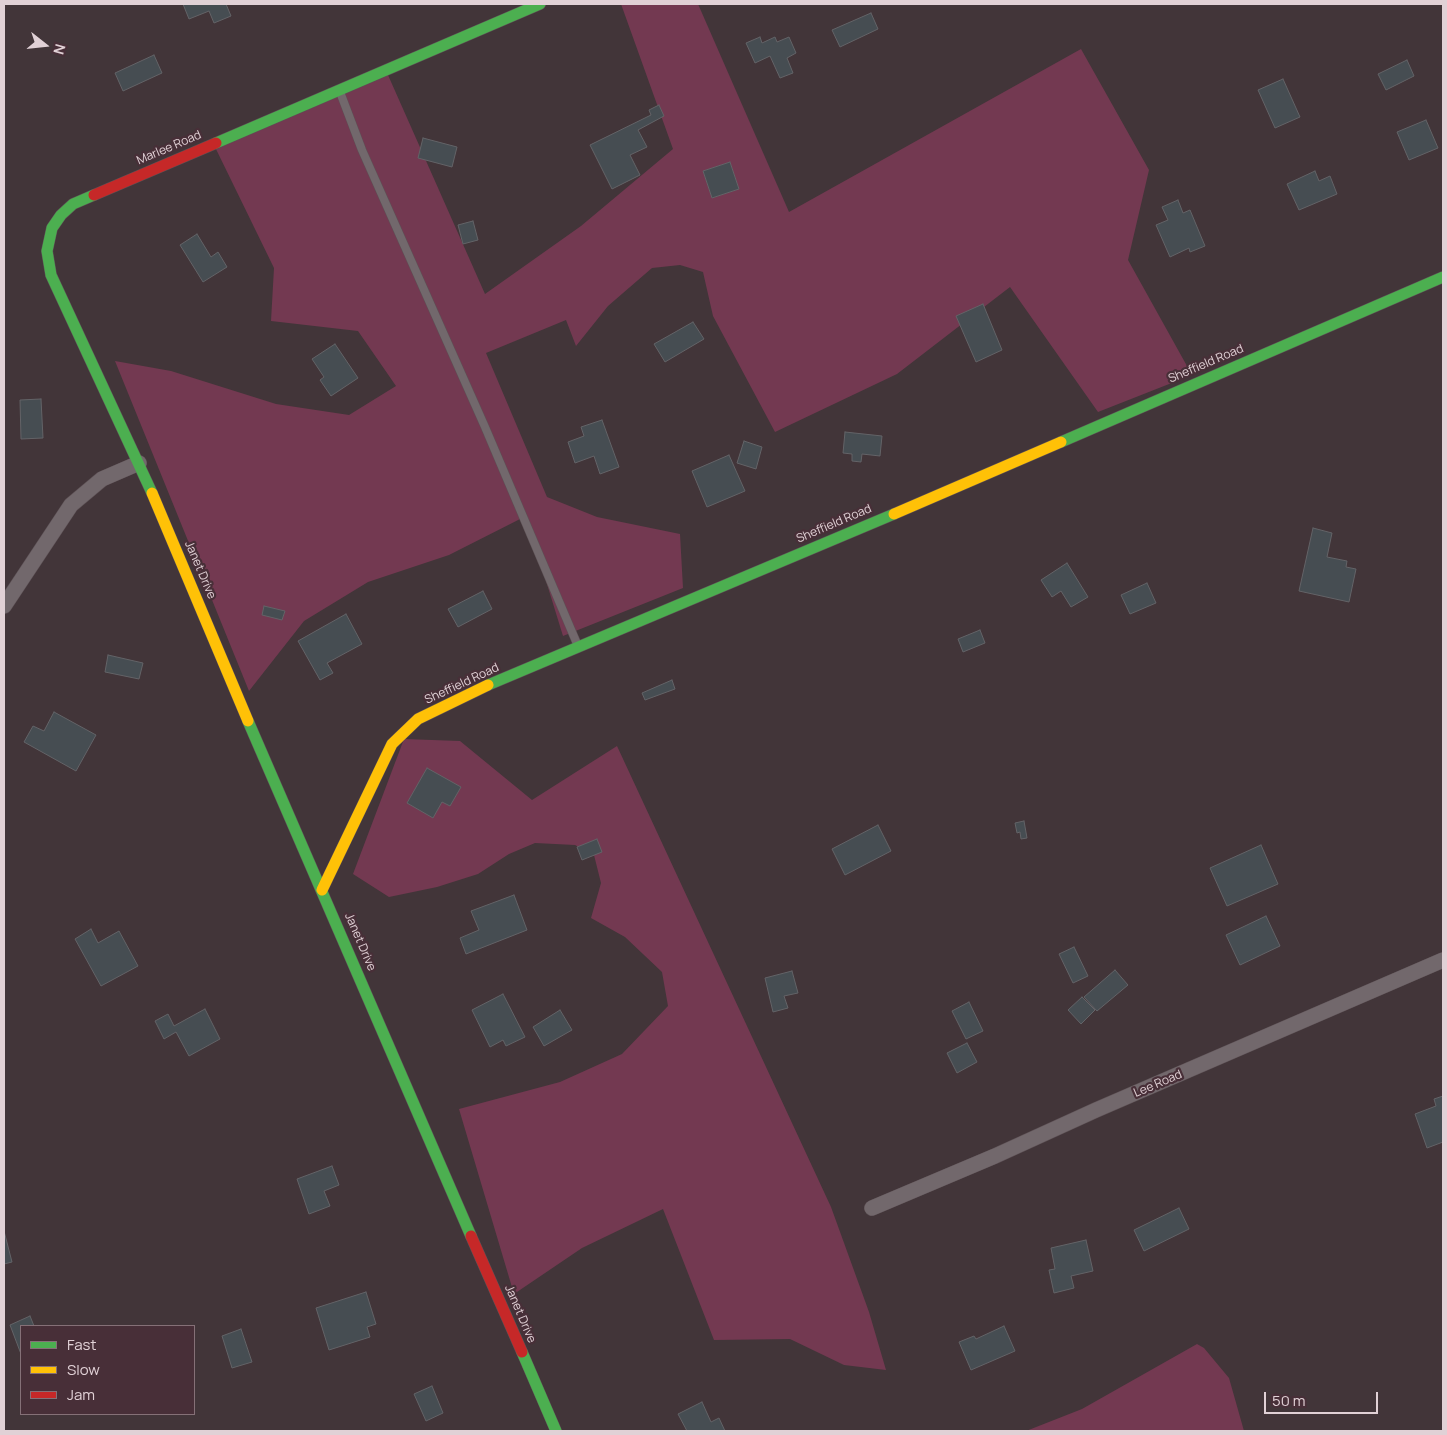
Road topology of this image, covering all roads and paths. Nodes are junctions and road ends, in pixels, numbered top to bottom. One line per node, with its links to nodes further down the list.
1 (540, 4): 2 (street, Marlee Road)
2 (339, 90): 4 (street, Marlee Road); 6 (lane)
3 (1443, 277): 6 (street, Sheffield Road)
4 (139, 463): 5 (street); 7 (street, Janet Drive)
5 (4, 606)
6 (579, 648): 7 (street, Sheffield Road)
7 (322, 890): 10 (street, Janet Drive)
8 (1443, 960): 9 (street, Lee Road)
9 (872, 1208)
10 (556, 1431)

